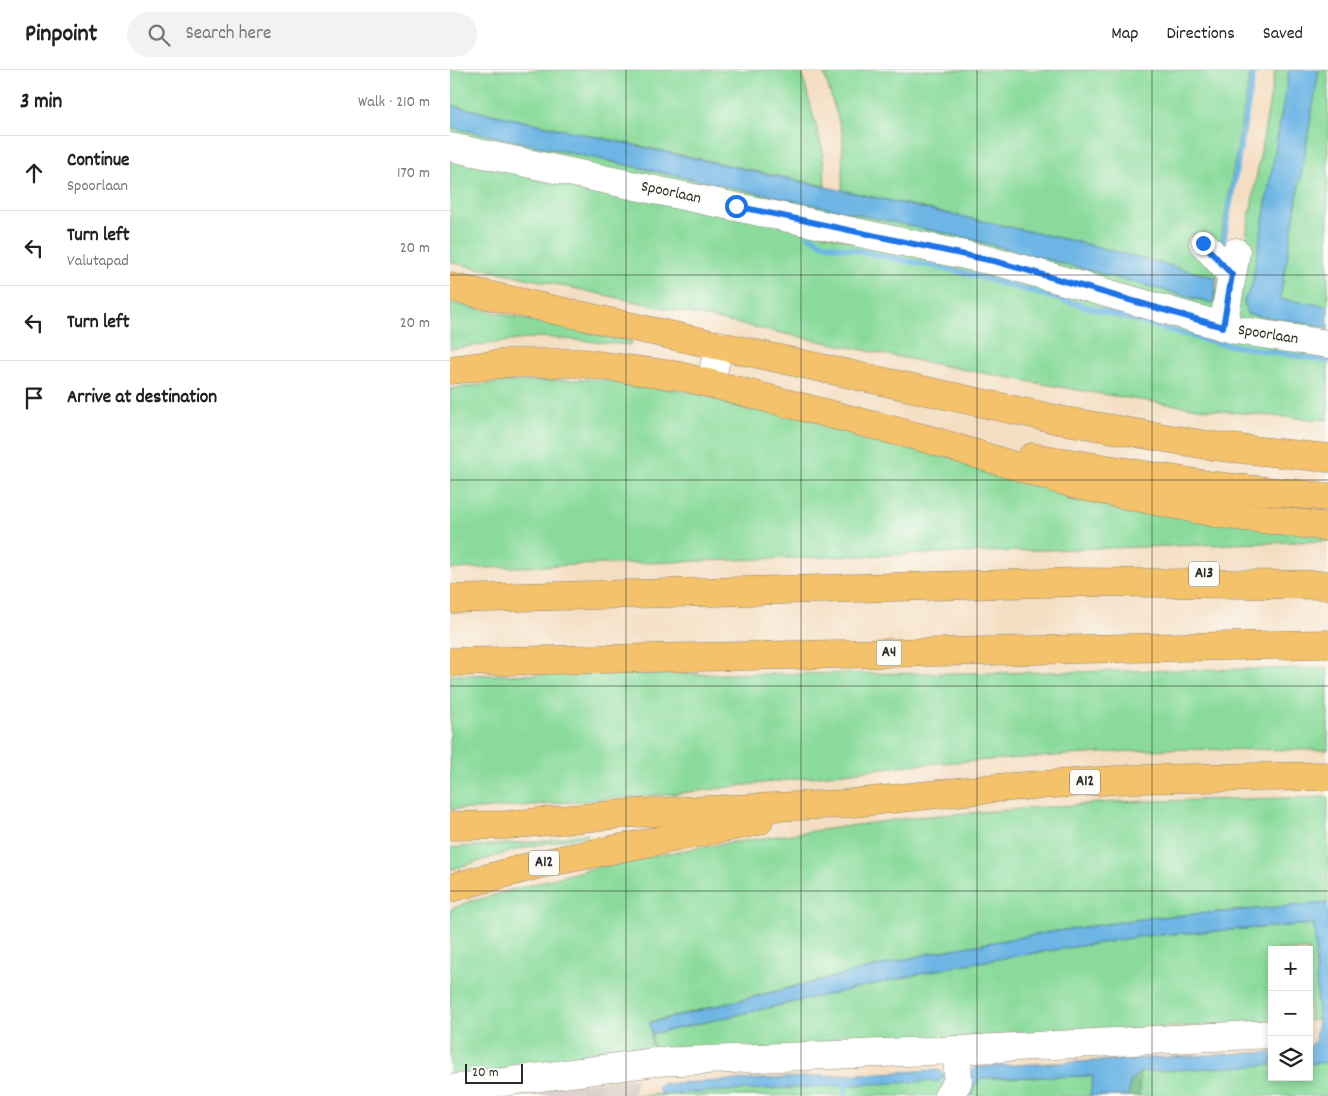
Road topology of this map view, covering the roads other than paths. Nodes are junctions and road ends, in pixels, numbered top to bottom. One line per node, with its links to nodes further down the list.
1 (450, 147): 4 (street, Spoorlaan)
2 (1203, 243): 4 (street)
3 (450, 287): 6 (highway)
4 (1223, 327): 5 (street, Spoorlaan)
5 (1328, 344)
6 (719, 345): 8 (street); 10 (highway)
7 (450, 370): 8 (highway)
8 (710, 382): 9 (highway)
9 (931, 440): 11 (highway); 12 (highway)
10 (1328, 458)
11 (1328, 497)
12 (1328, 527)
13 (1328, 567): 14 (highway, A13)
14 (1081, 582): 15 (highway); 16 (highway)
15 (1328, 585)
16 (450, 599)
17 (1328, 644): 18 (highway, A4)
18 (450, 662)
19 (1328, 776): 20 (highway, A12)
20 (843, 804): 21 (highway, A12); 22 (highway, A12)
21 (450, 826)
22 (450, 888)
23 (1268, 1034): 24 (street)
24 (957, 1050): 25 (street); 26 (street)
25 (450, 1089)
26 (948, 1096)

